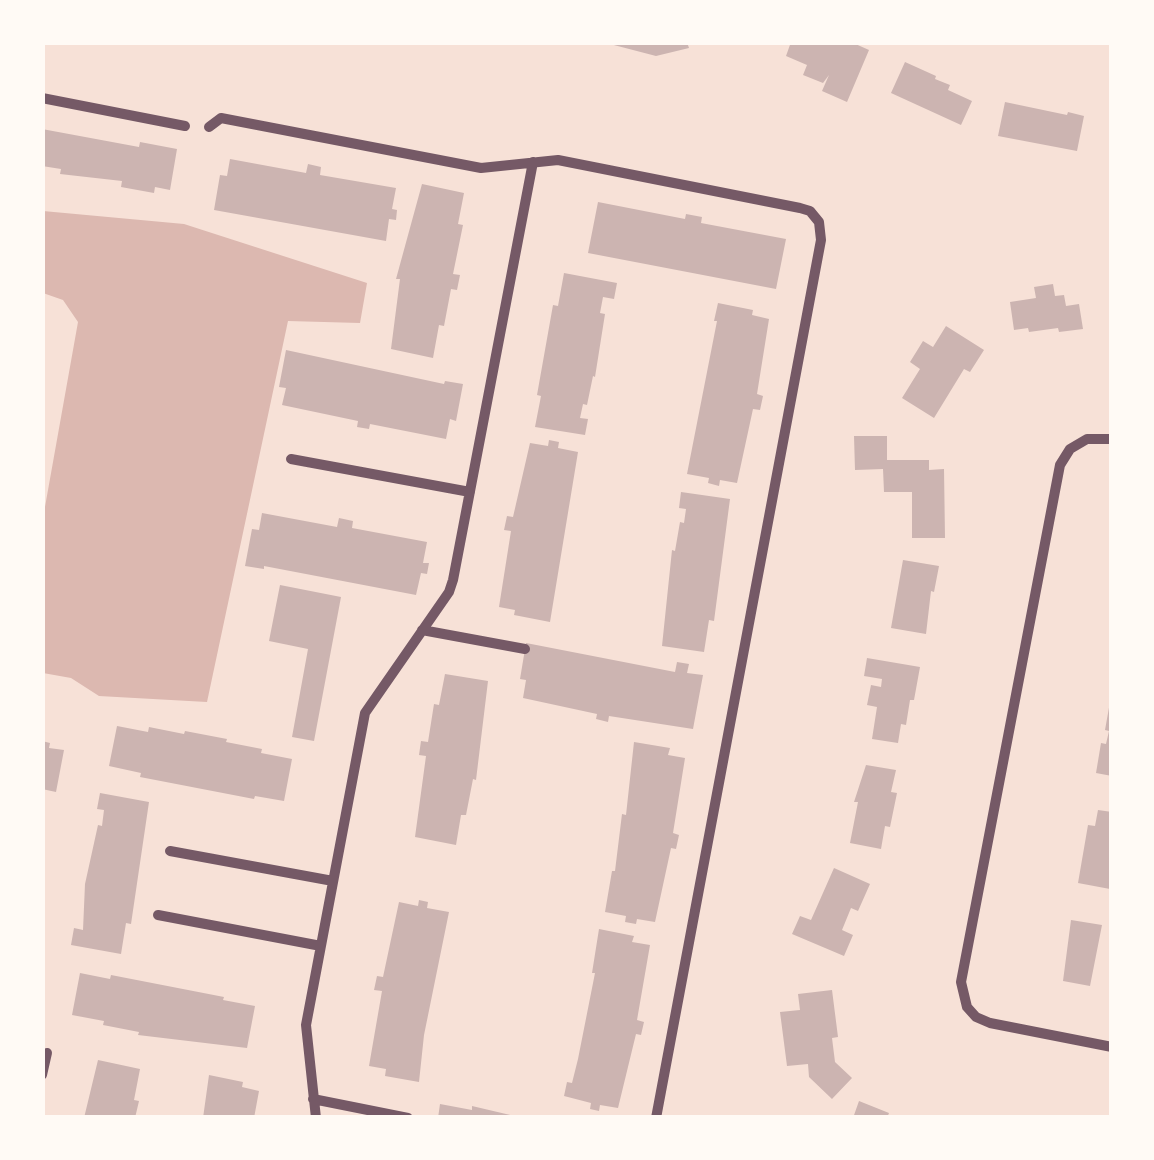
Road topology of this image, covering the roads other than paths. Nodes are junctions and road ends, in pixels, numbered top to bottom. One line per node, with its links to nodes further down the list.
1 (42, 98): 2 (street)
2 (185, 126)
3 (210, 127): 4 (street)
4 (533, 162): 7 (street); 20 (street)
5 (1112, 438): 14 (street)
6 (291, 459): 7 (street)
7 (470, 492): 8 (street)
8 (422, 630): 9 (street); 11 (street)
9 (525, 649)
10 (170, 851): 11 (street)
11 (334, 881): 13 (street)
12 (158, 915): 13 (street)
13 (321, 946): 17 (street)
14 (1112, 1046)
15 (47, 1053): 16 (street)
16 (42, 1076)
17 (314, 1099): 18 (street); 19 (street)
18 (316, 1118)
19 (408, 1118)
20 (656, 1118)

